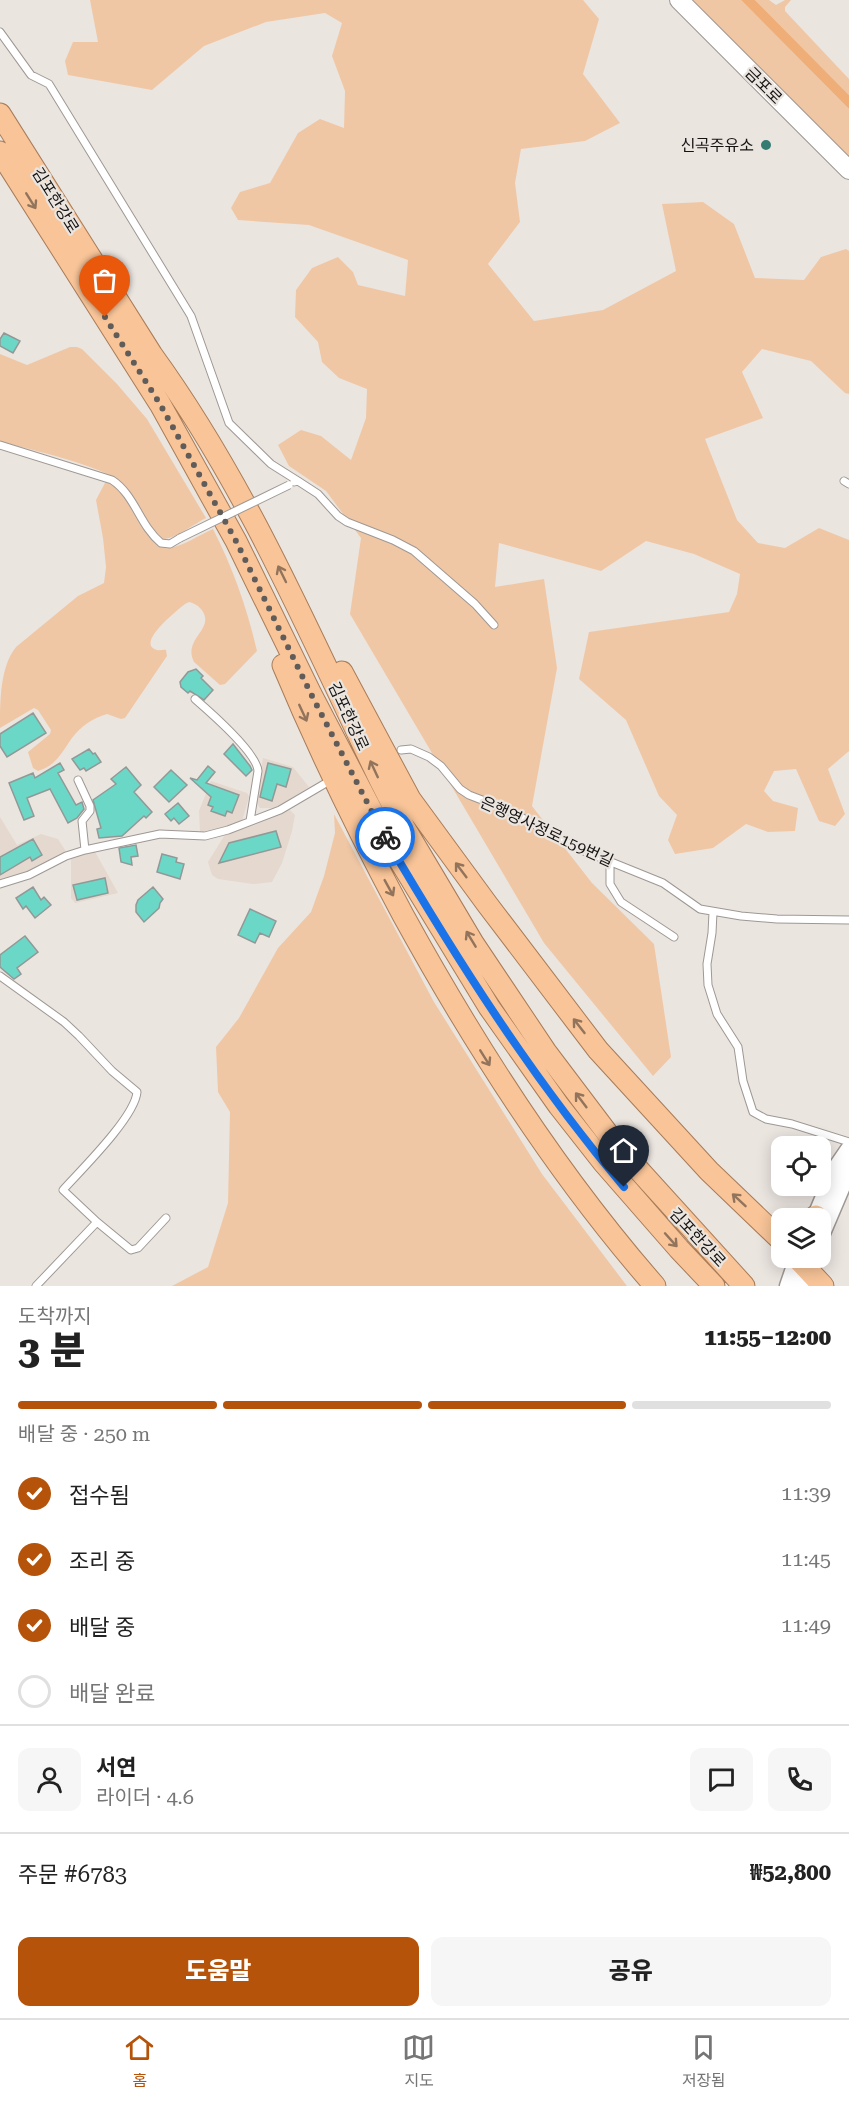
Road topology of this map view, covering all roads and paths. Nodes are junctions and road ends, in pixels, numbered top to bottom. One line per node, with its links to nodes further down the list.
1 (679, 0): 5 (main road, 금포로)
2 (0, 32): 7 (lane)
3 (0, 114): 9 (highway, 김포한강로, one-way to 3)
4 (0, 152): 8 (highway, 김포한강로, one-way to 8)
5 (849, 170)
6 (0, 445): 7 (lane, bridge)
7 (298, 481): 10 (lane)
8 (236, 541): 34 (highway, one-way to 34); 35 (highway, 김포한강로, one-way to 35)
9 (299, 610): 30 (highway, one-way to 9); 36 (highway, 김포한강로, one-way to 9)
10 (494, 625)
11 (195, 699): 15 (lane)
12 (401, 750): 17 (lane, 은행영사정로159번길)
13 (78, 780): 16 (lane)
14 (326, 783): 15 (lane)
15 (250, 821): 16 (lane)
16 (85, 850): 18 (lane)
17 (610, 862): 19 (lane, 은행영사정로159번길); 21 (lane)
18 (0, 884)
19 (713, 912): 20 (lane, 은행영사정로159번길); 23 (lane)
20 (849, 920)
21 (674, 937)
22 (0, 976): 29 (lane)
23 (849, 1142)
24 (849, 1149): 26 (street)
25 (849, 1170): 27 (street)
26 (819, 1208)
27 (831, 1212)
28 (166, 1218): 29 (lane)
29 (97, 1222): 33 (lane)
30 (771, 1228)
31 (801, 1268): 37 (street)
32 (809, 1268): 38 (highway)
33 (36, 1286)
34 (655, 1286)
35 (714, 1286)
36 (744, 1286)
37 (788, 1286)
38 (824, 1286)

